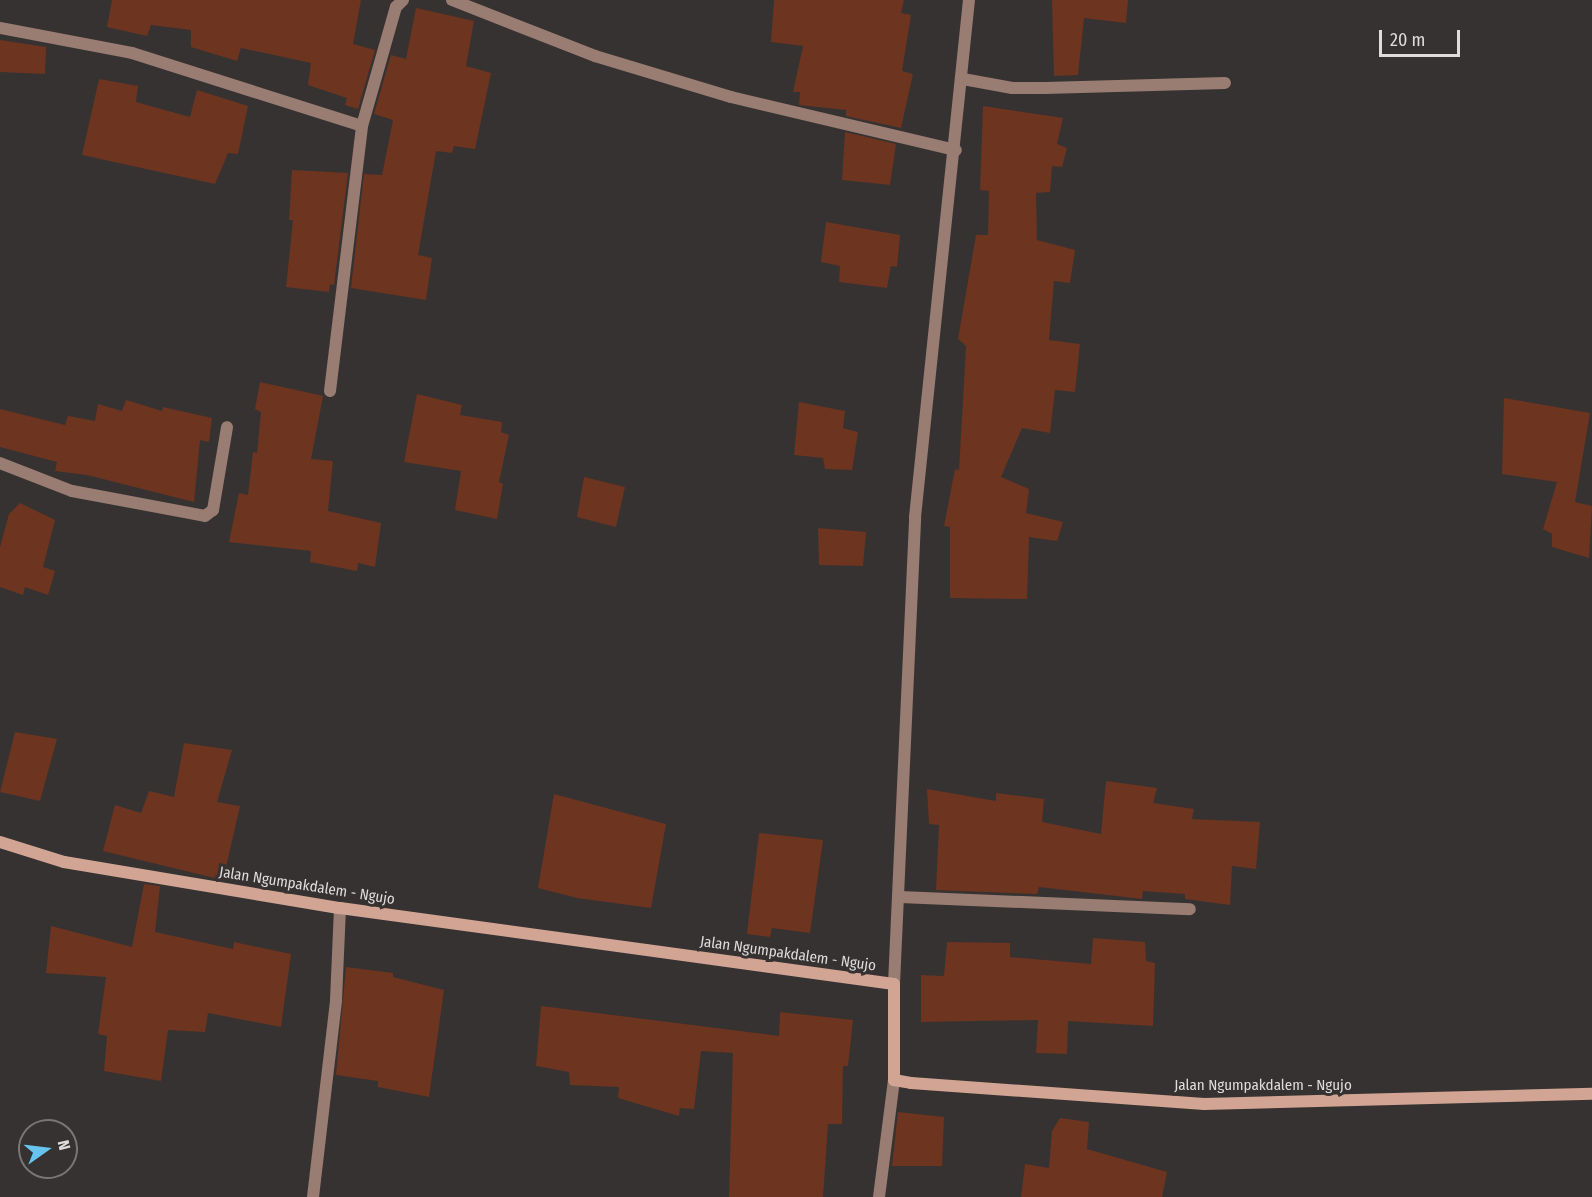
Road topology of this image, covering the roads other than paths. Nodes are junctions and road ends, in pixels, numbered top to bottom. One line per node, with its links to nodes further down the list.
1 (403, 0): 7 (street)
2 (452, 0): 8 (street)
3 (969, 0): 5 (street)
4 (0, 28): 7 (street)
5 (963, 79): 6 (street); 8 (street)
6 (1225, 82)
7 (362, 126): 9 (street)
8 (956, 150): 13 (street)
9 (330, 391)
10 (227, 427): 11 (street)
11 (0, 463)
12 (0, 842): 14 (street, Jalan Ngumpakdalem - Ngujo)
13 (900, 897): 15 (street); 16 (street)
14 (340, 908): 16 (street, Jalan Ngumpakdalem - Ngujo); 19 (street)
15 (1190, 909)
16 (894, 984): 17 (street, Jalan Ngumpakdalem - Ngujo)
17 (894, 1080): 18 (street, Jalan Ngumpakdalem - Ngujo); 20 (street)
18 (1592, 1094)
19 (313, 1197)
20 (879, 1197)

